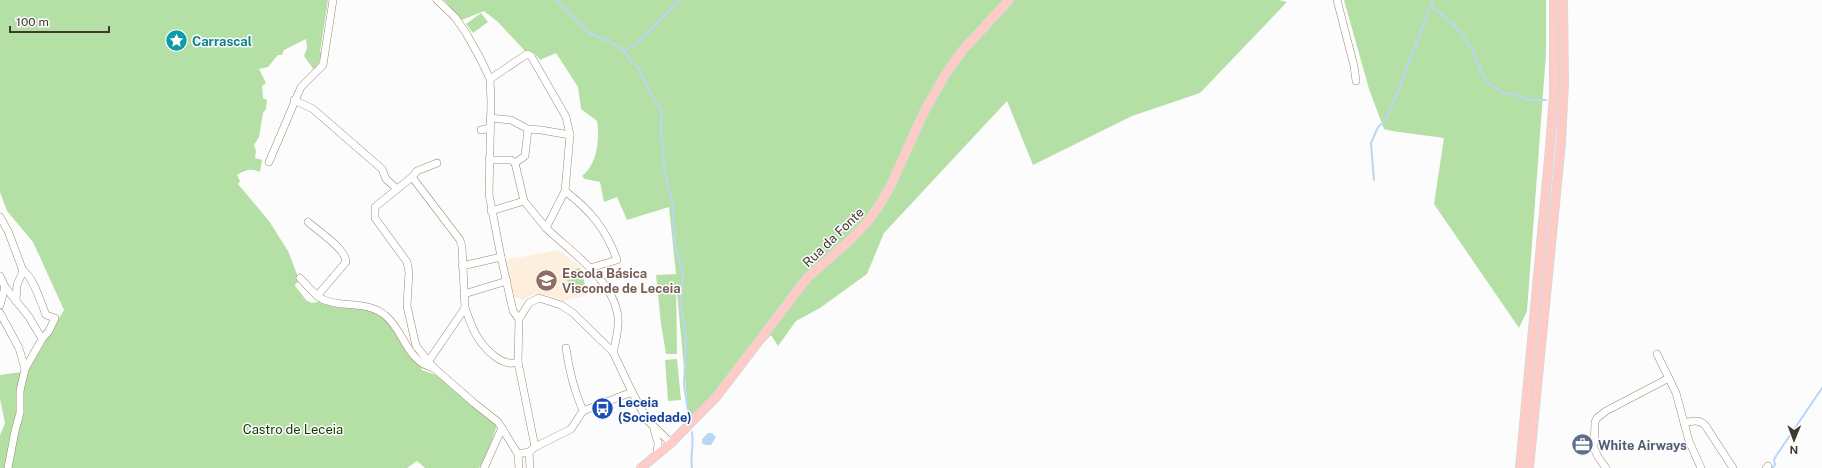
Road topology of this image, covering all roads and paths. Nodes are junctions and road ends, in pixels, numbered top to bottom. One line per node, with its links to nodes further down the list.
1 (333, 0): 9 (street)
2 (437, 0): 7 (street)
3 (1009, 0): 56 (main road, Rua da Fonte)
4 (1338, 0): 8 (street)
5 (1554, 0): 65 (main road)
6 (1564, 0): 66 (main road)
7 (490, 79): 10 (street); 14 (street)
8 (1356, 81)
9 (294, 100): 16 (street); 20 (street)
10 (490, 118): 11 (street); 12 (street)
11 (490, 128): 13 (street); 15 (street)
12 (528, 129): 14 (street); 18 (street)
13 (480, 130)
14 (570, 135): 21 (street)
15 (489, 160): 18 (street); 23 (street)
16 (269, 162)
17 (437, 163): 19 (street)
18 (515, 163): 22 (street)
19 (412, 177): 20 (street); 28 (street)
20 (397, 189): 46 (street)
21 (565, 192): 26 (street); 29 (street)
22 (524, 201): 23 (street); 26 (street)
23 (491, 211): 27 (street)
24 (0, 217): 30 (street)
25 (308, 222): 36 (street)
26 (546, 228): 29 (street)
27 (501, 257): 28 (street); 33 (street)
28 (462, 266): 35 (street)
29 (590, 269): 44 (street)
30 (23, 271): 37 (street); 42 (street)
31 (0, 276): 34 (street)
32 (300, 278): 36 (street)
33 (507, 281): 35 (street); 41 (street)
34 (4, 287): 37 (street); 38 (street)
35 (464, 294): 39 (street)
36 (317, 296): 48 (street)
37 (16, 301): 42 (street)
38 (0, 305)
39 (465, 308): 46 (street); 47 (street)
40 (0, 313): 49 (street)
41 (519, 319): 44 (street); 47 (street)
42 (42, 339): 49 (street)
43 (566, 348): 52 (street)
44 (613, 352): 51 (street)
45 (1657, 354): 50 (street)
46 (428, 362): 48 (street)
47 (518, 362): 57 (street)
48 (434, 368): 55 (street)
49 (25, 369): 60 (street)
50 (1669, 378): 53 (street); 67 (street)
51 (632, 392): 52 (street); 54 (street)
52 (583, 411): 57 (street)
53 (1684, 423): 68 (street); 69 (street)
54 (653, 427): 56 (street); 59 (street)
55 (502, 428): 58 (street); 61 (street)
56 (671, 443): 59 (main road, Rua da Fonte)
57 (532, 449): 58 (street); 63 (street)
58 (518, 454): 62 (street)
59 (657, 455): 64 (main road, Rua da Fonte)
60 (8, 468)
61 (484, 468)
62 (519, 468)
63 (530, 468)
64 (641, 468)
65 (1520, 468)
66 (1529, 468)
67 (1606, 468)
68 (1701, 468)
69 (1733, 468)

